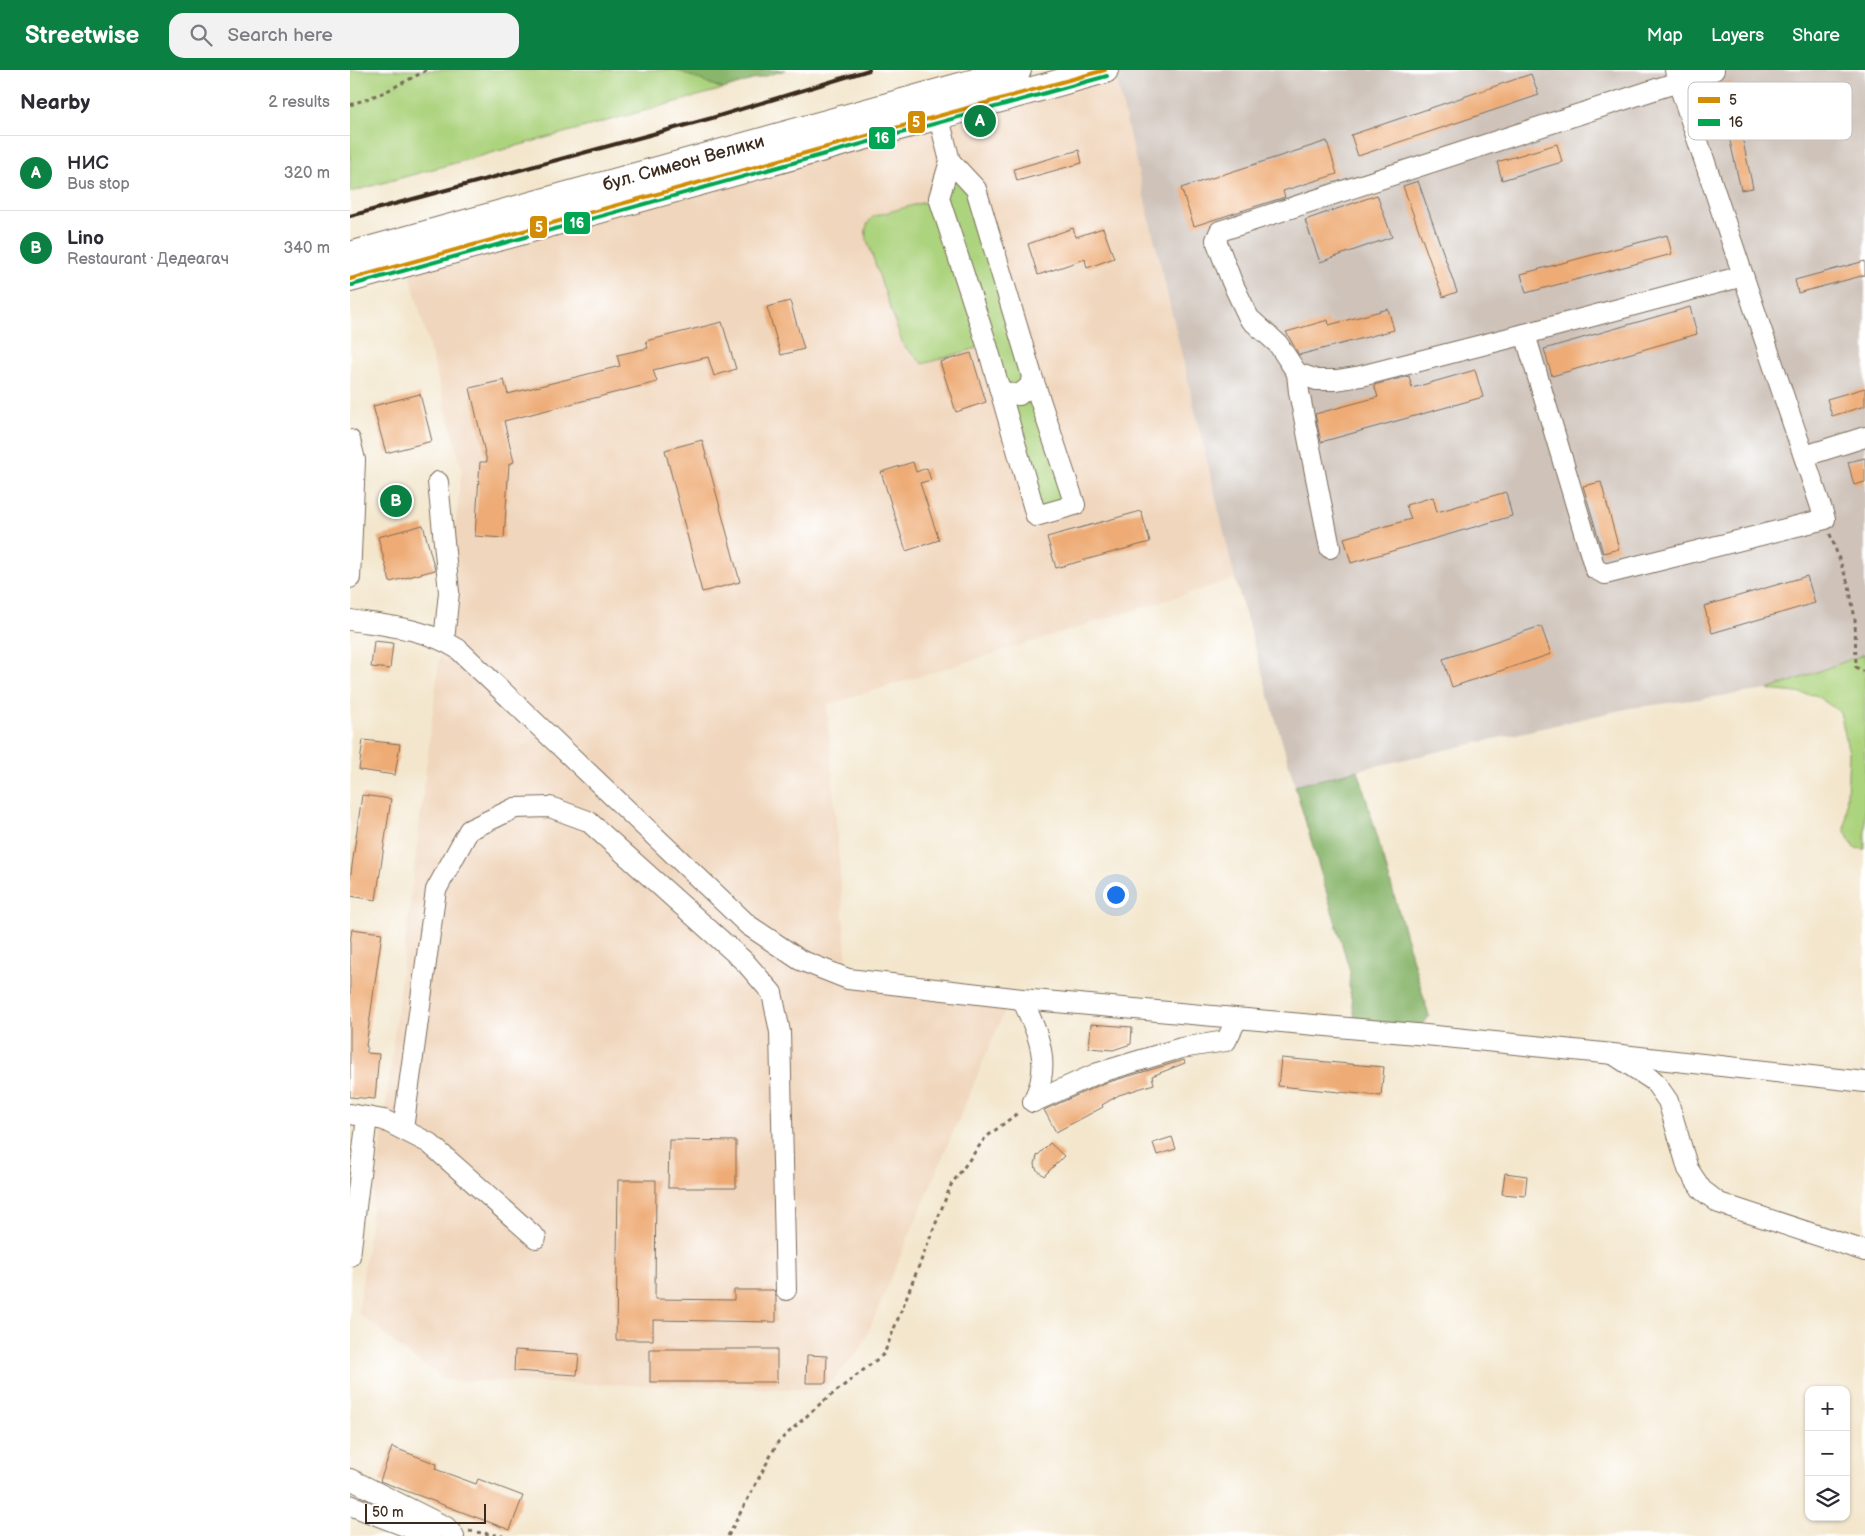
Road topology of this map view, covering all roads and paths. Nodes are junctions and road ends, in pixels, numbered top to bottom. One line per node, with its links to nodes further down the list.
1 (427, 70): 6 (path)
2 (1018, 70): 7 (main road, бул. Симеон Велики)
3 (1105, 70): 7 (main road, бул. Симеон Велики)
4 (1714, 70): 5 (street)
5 (1677, 76): 8 (street); 15 (street)
6 (350, 105)
7 (935, 105): 10 (street); 11 (main road, бул. Симеон Велики); 13 (main road, бул. Симеон Велики)
8 (1688, 109)
9 (1698, 140): 12 (street)
10 (950, 161): 16 (street); 17 (street)
11 (350, 254)
12 (1743, 276): 14 (street); 20 (street)
13 (350, 279)
14 (1525, 334): 15 (street); 23 (street)
15 (1298, 373): 24 (street)
16 (1032, 376): 17 (street); 17 (street)
17 (999, 387)
18 (1865, 437): 20 (street)
19 (350, 440): 21 (street)
20 (1805, 456): 23 (street)
21 (353, 461): 25 (street)
22 (438, 482): 27 (street)
23 (1825, 519): 28 (path)
24 (1330, 548)
25 (350, 578)
26 (350, 620): 27 (street)
27 (444, 640): 29 (street)
28 (1865, 672)
29 (1022, 998): 30 (street); 33 (street)
30 (1237, 1018): 31 (street); 33 (street)
31 (1613, 1054): 32 (street); 37 (street)
32 (1865, 1082)
33 (1033, 1102): 44 (path)
34 (359, 1116): 35 (street); 38 (street)
35 (403, 1129): 36 (street); 39 (street)
36 (536, 1238)
37 (1865, 1251)
38 (350, 1256)
39 (786, 1290)
40 (350, 1479): 42 (street)
41 (350, 1506): 42 (street)
42 (443, 1533): 43 (path)
43 (503, 1536)
44 (728, 1536)

